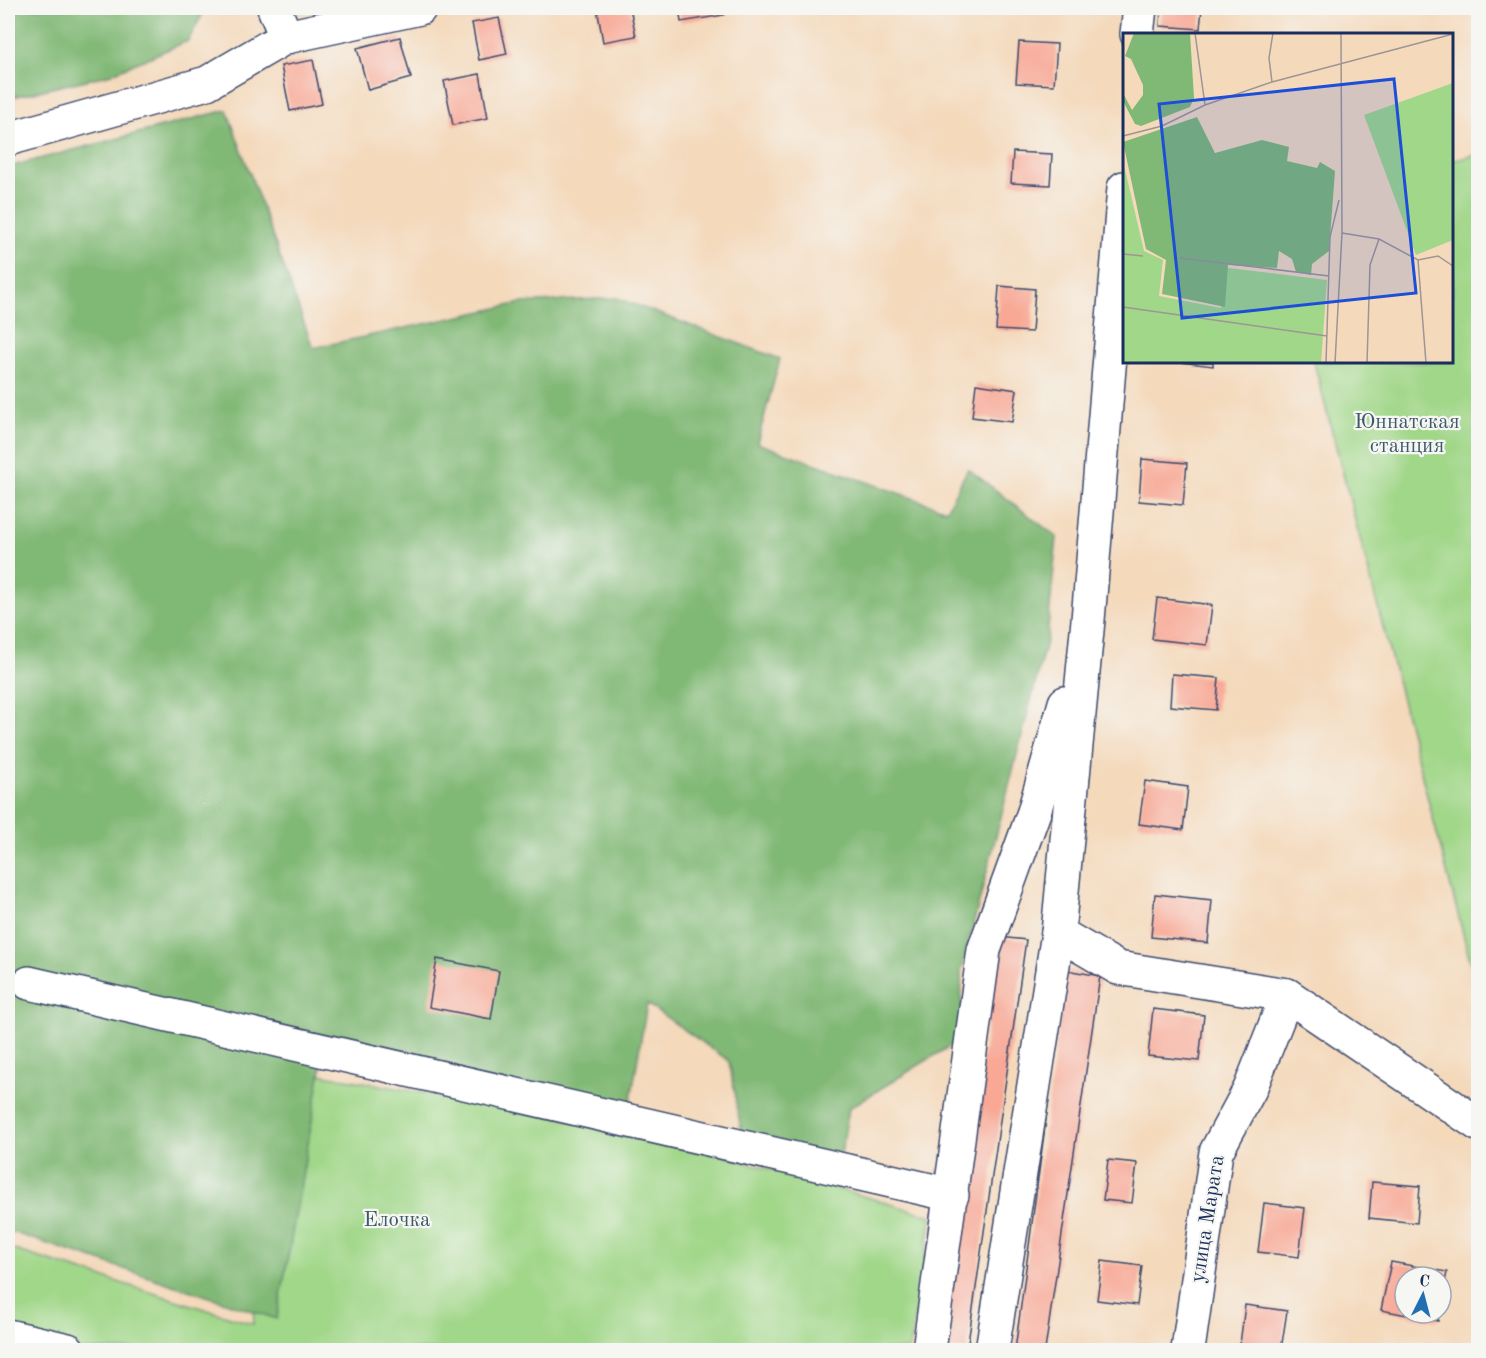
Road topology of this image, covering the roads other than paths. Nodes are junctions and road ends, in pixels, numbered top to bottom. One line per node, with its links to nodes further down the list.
1 (420, 8): 3 (street)
2 (1140, 8): 4 (street)
3 (280, 22): 5 (street)
4 (1137, 33)
5 (8, 139)
6 (1123, 211): 7 (street)
7 (1088, 620): 8 (street); 12 (street)
8 (1058, 933): 10 (street); 16 (street)
9 (29, 983): 12 (street)
10 (1287, 995): 11 (street); 17 (street, улица Марата)
11 (1479, 1124)
12 (952, 1196): 15 (street)
13 (8, 1336): 14 (street)
14 (68, 1350)
15 (929, 1350)
16 (992, 1350)
17 (1188, 1350)

